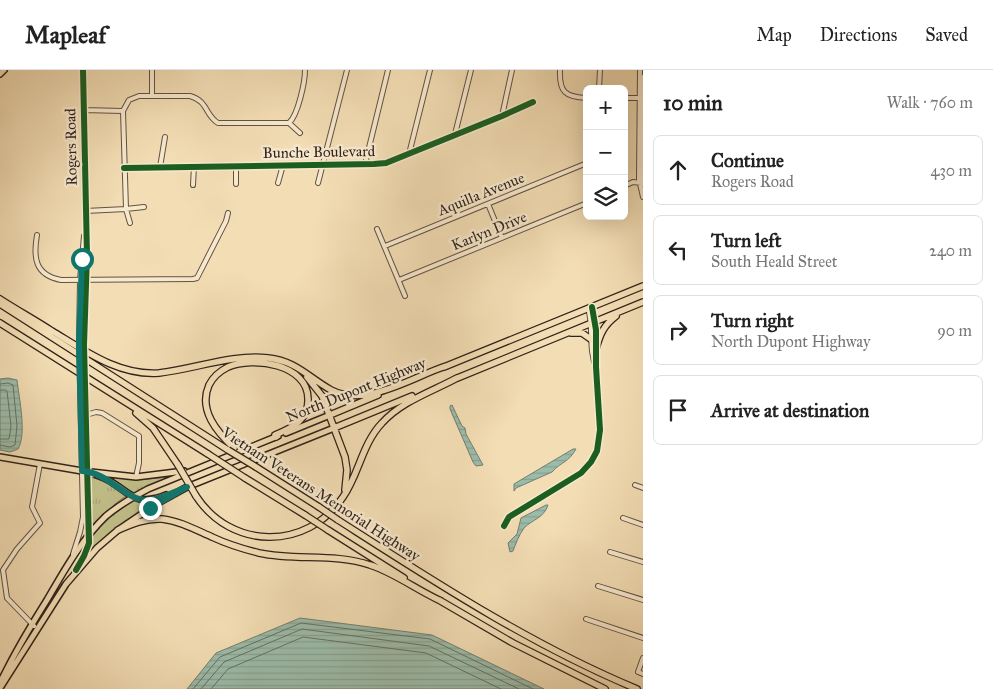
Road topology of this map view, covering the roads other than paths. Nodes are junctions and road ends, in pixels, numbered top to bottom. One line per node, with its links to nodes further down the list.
1 (4, 70): 13 (main road)
2 (83, 70): 21 (street, Rogers Road)
3 (152, 70): 16 (street)
4 (305, 70): 24 (street)
5 (347, 70): 29 (street)
6 (388, 70): 30 (street)
7 (430, 70): 28 (street)
8 (471, 70): 26 (street)
9 (512, 70): 23 (street)
10 (560, 70): 17 (street)
11 (600, 70): 15 (street)
12 (640, 70): 19 (street)
13 (0, 74)
14 (643, 77): 19 (street)
15 (600, 85)
16 (152, 95): 22 (street); 24 (street)
17 (583, 98)
18 (628, 98): 19 (street)
19 (642, 98): 39 (street)
20 (533, 102): 23 (street, Bunche Boulevard)
21 (82, 110): 22 (street); 47 (street, Rogers Road)
22 (123, 111): 36 (street)
23 (502, 116): 26 (street, Bunche Boulevard)
24 (289, 123): 25 (street)
25 (300, 133)
26 (455, 134): 28 (street, Bunche Boulevard)
27 (165, 137): 35 (street)
28 (409, 154): 30 (street, Bunche Boulevard)
29 (324, 164): 30 (street, Bunche Boulevard); 31 (street, Bunche Boulevard); 38 (street)
30 (365, 164)
31 (283, 165): 34 (street, Bunche Boulevard); 37 (street)
32 (583, 165): 44 (street, Aquilla Avenue)
33 (194, 166): 34 (street, Bunche Boulevard); 35 (street, Bunche Boulevard); 42 (street)
34 (236, 166): 40 (street)
35 (160, 167): 36 (street, Bunche Boulevard)
36 (124, 168): 48 (street)
37 (278, 183)
38 (318, 183)
39 (642, 183): 41 (street); 43 (street)
40 (236, 184)
41 (628, 184)
42 (193, 186)
43 (643, 197)
44 (488, 204): 54 (street); 55 (street, Aquilla Avenue)
45 (583, 205): 54 (street, Karlyn Drive)
46 (144, 207): 48 (street)
47 (85, 210): 48 (street); 51 (street, Rogers Road)
48 (126, 210): 50 (street)
49 (228, 213): 57 (street)
50 (130, 223)
51 (85, 224): 56 (street, Rogers Road); 57 (street, Rogers Road)
52 (377, 229): 55 (street)
53 (37, 235): 56 (street)
54 (502, 238): 58 (street, Karlyn Drive)
55 (384, 246): 58 (street)
56 (80, 280): 57 (street); 84 (street, Rogers Road, bridge)
57 (86, 280): 76 (street, Rogers Road, bridge)
58 (399, 280): 60 (street)
59 (643, 286): 64 (highway, North Dupont Highway)
60 (405, 296)
61 (0, 300): 71 (highway)
62 (643, 302): 65 (highway, North Dupont Highway)
63 (0, 304): 80 (highway, Vietnam Veterans Memorial Highway)
64 (590, 307): 67 (street); 72 (highway, North Dupont Highway)
65 (625, 310): 67 (highway, North Dupont Highway); 70 (highway)
66 (0, 323): 75 (highway, Vietnam Veterans Memorial Highway)
67 (593, 323): 68 (highway, North Dupont Highway); 69 (street); 70 (street)
68 (567, 333): 69 (highway); 74 (highway, North Dupont Highway)
69 (592, 340): 73 (street)
70 (596, 349): 73 (street)
71 (275, 359): 72 (highway); 77 (highway)
72 (446, 366): 77 (highway, North Dupont Highway)
73 (596, 367): 93 (street)
74 (457, 378): 78 (highway, North Dupont Highway); 90 (highway)
75 (102, 388): 90 (highway, bridge); 102 (highway, Vietnam Veterans Memorial Highway, bridge)
76 (86, 415): 84 (street, Rogers Road); 85 (street)
77 (330, 415): 78 (highway); 79 (main road, North Dupont Highway)
78 (334, 428): 87 (main road, North Dupont Highway); 90 (highway)
79 (276, 437): 80 (highway); 83 (main road, North Dupont Highway)
80 (231, 449): 112 (highway, Vietnam Veterans Memorial Highway, bridge)
81 (0, 457): 82 (main road)
82 (40, 464): 84 (main road); 104 (street)
83 (196, 469): 85 (main road); 89 (main road, North Dupont Highway)
84 (85, 471): 85 (main road); 89 (main road); 95 (street, Rogers Road); 97 (street, Rogers Road)
85 (136, 476)
86 (635, 485): 88 (street)
87 (187, 487): 89 (main road); 94 (main road, North Dupont Highway)
88 (643, 488)
89 (132, 497): 95 (main road, North Dupont Highway)
90 (336, 506)
91 (623, 518): 92 (street)
92 (643, 525)
93 (504, 526)
94 (118, 530): 99 (main road, North Dupont Highway); 102 (highway)
95 (89, 534): 97 (main road, North Dupont Highway); 99 (street, Rogers Road)
96 (610, 552): 98 (street)
97 (70, 561): 104 (main road, North Dupont Highway)
98 (643, 562)
99 (76, 570): 105 (main road, North Dupont Highway)
100 (598, 586): 101 (street)
101 (643, 600)
102 (441, 601): 111 (highway, Vietnam Veterans Memorial Highway)
103 (586, 619): 106 (street)
104 (32, 624): 105 (street); 109 (main road, North Dupont Highway)
105 (37, 630): 110 (main road, North Dupont Highway)
106 (643, 638)
107 (643, 658): 108 (street)
108 (641, 673)
109 (0, 683)
110 (0, 688)
111 (605, 689)
112 (637, 689)

